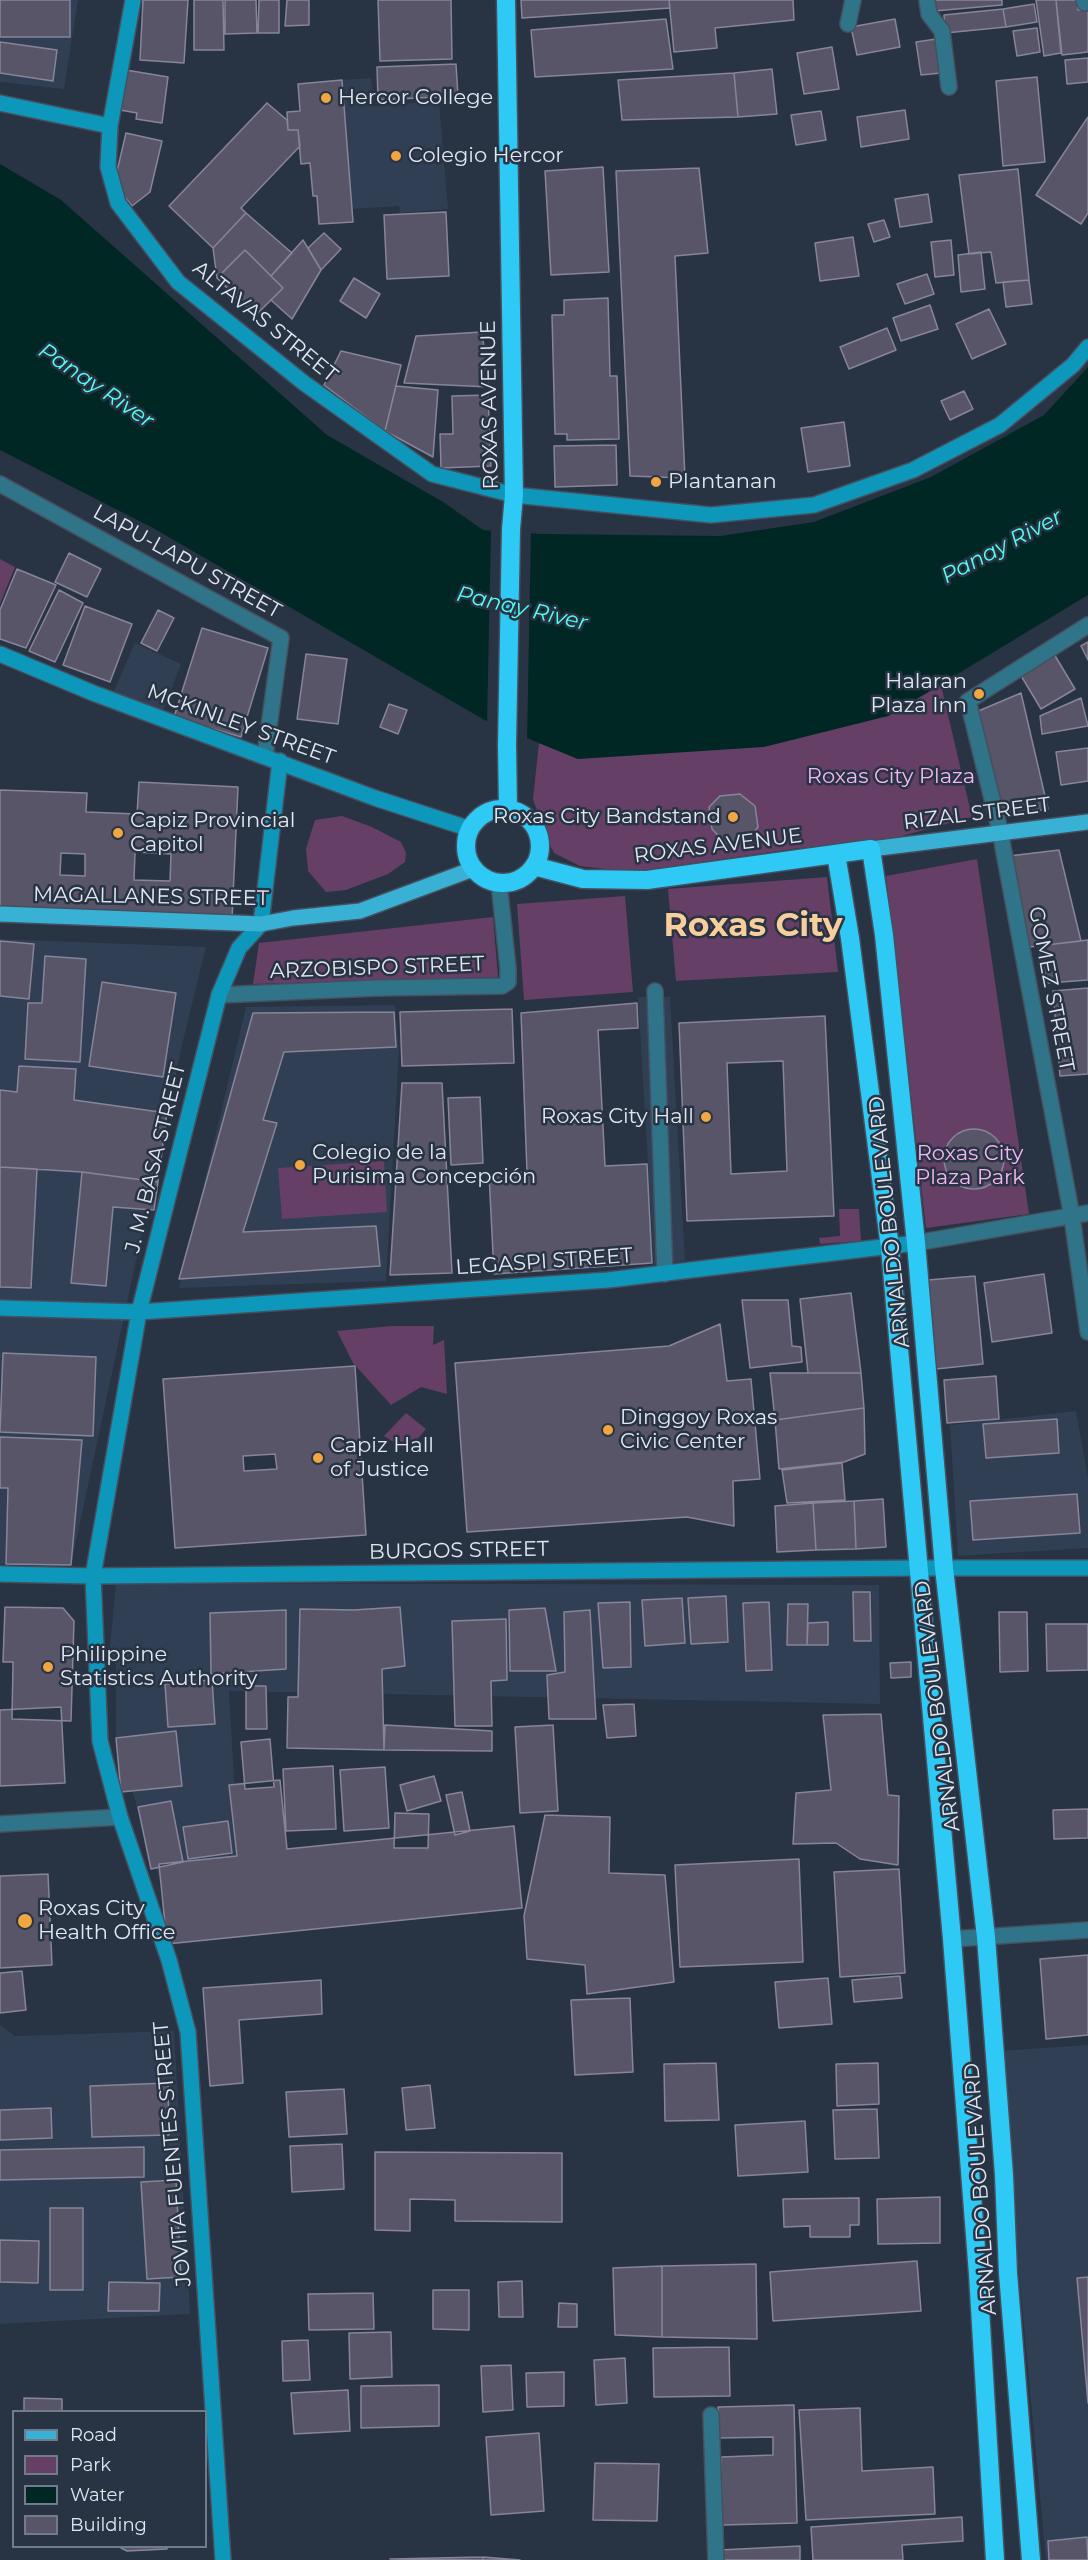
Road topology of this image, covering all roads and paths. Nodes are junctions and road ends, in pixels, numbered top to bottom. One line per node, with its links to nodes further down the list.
1 (133, 0): 8 (street, ALTAVAS STREET)
2 (506, 0): 11 (highway, ROXAS AVENUE)
3 (853, 0): 5 (street)
4 (927, 0): 6 (street)
5 (848, 24)
6 (949, 87)
7 (0, 103): 8 (street)
8 (110, 126): 11 (street, ALTAVAS STREET)
9 (1088, 347): 11 (street, ALTAVAS STREET)
10 (0, 484): 14 (street, LAPU-LAPU STREET)
11 (514, 495): 16 (highway, ROXAS AVENUE)
12 (1088, 626): 19 (street, GOMEZ STREET)
13 (0, 654): 14 (street, MCKINLEY STREET)
14 (265, 756): 15 (street, MCKINLEY STREET)
15 (280, 761): 18 (street, MCKINLEY STREET); 26 (street)
16 (508, 809): 18 (highway); 22 (highway)
17 (1088, 822): 19 (main road, RIZAL STREET)
18 (470, 829): 23 (highway)
19 (1000, 831): 20 (main road, RIZAL STREET); 30 (street, GOMEZ STREET)
20 (872, 849): 21 (highway, ROXAS AVENUE); 31 (highway, ARNALDO BOULEVARD)
21 (836, 854): 22 (highway, ROXAS AVENUE); 32 (highway, ARNALDO BOULEVARD)
22 (534, 866): 24 (highway)
23 (473, 869): 24 (highway); 26 (main road, MAGALLANES STREET)
24 (499, 883): 28 (street, ARZOBISPO STREET)
25 (0, 914): 26 (main road, MAGALLANES STREET)
26 (261, 924): 28 (street, J. M. BASA STREET)
27 (655, 991): 33 (street)
28 (219, 994): 35 (street, J. M. BASA STREET)
29 (1088, 1213): 30 (street, LEGASPI STREET)
30 (1072, 1217): 31 (street, LEGASPI STREET); 36 (street, GOMEZ STREET)
31 (916, 1243): 32 (street, LEGASPI STREET); 38 (highway, ARNALDO BOULEVARD)
32 (890, 1248): 33 (street, LEGASPI STREET); 37 (highway, ARNALDO BOULEVARD)
33 (665, 1274): 35 (street, LEGASPI STREET)
34 (0, 1308): 35 (street, LEGASPI STREET)
35 (139, 1312): 41 (street, J. M. BASA STREET)
36 (1088, 1332)
37 (918, 1568): 38 (street, BURGOS STREET); 41 (street, BURGOS STREET); 46 (highway, ARNALDO BOULEVARD)
38 (944, 1568): 39 (street, BURGOS STREET); 45 (highway, ARNALDO BOULEVARD)
39 (1088, 1569)
40 (0, 1574): 41 (street, BURGOS STREET)
41 (93, 1576): 42 (street, JOVITA FUENTES STREET)
42 (120, 1817): 43 (street); 48 (street, JOVITA FUENTES STREET)
43 (0, 1824)
44 (1088, 1930): 45 (street)
45 (986, 1937): 46 (street); 51 (highway, ARNALDO BOULEVARD)
46 (952, 1939): 50 (highway, ARNALDO BOULEVARD)
47 (711, 2415): 49 (street)
48 (223, 2560)
49 (716, 2560)
50 (995, 2560)
51 (1031, 2560)

